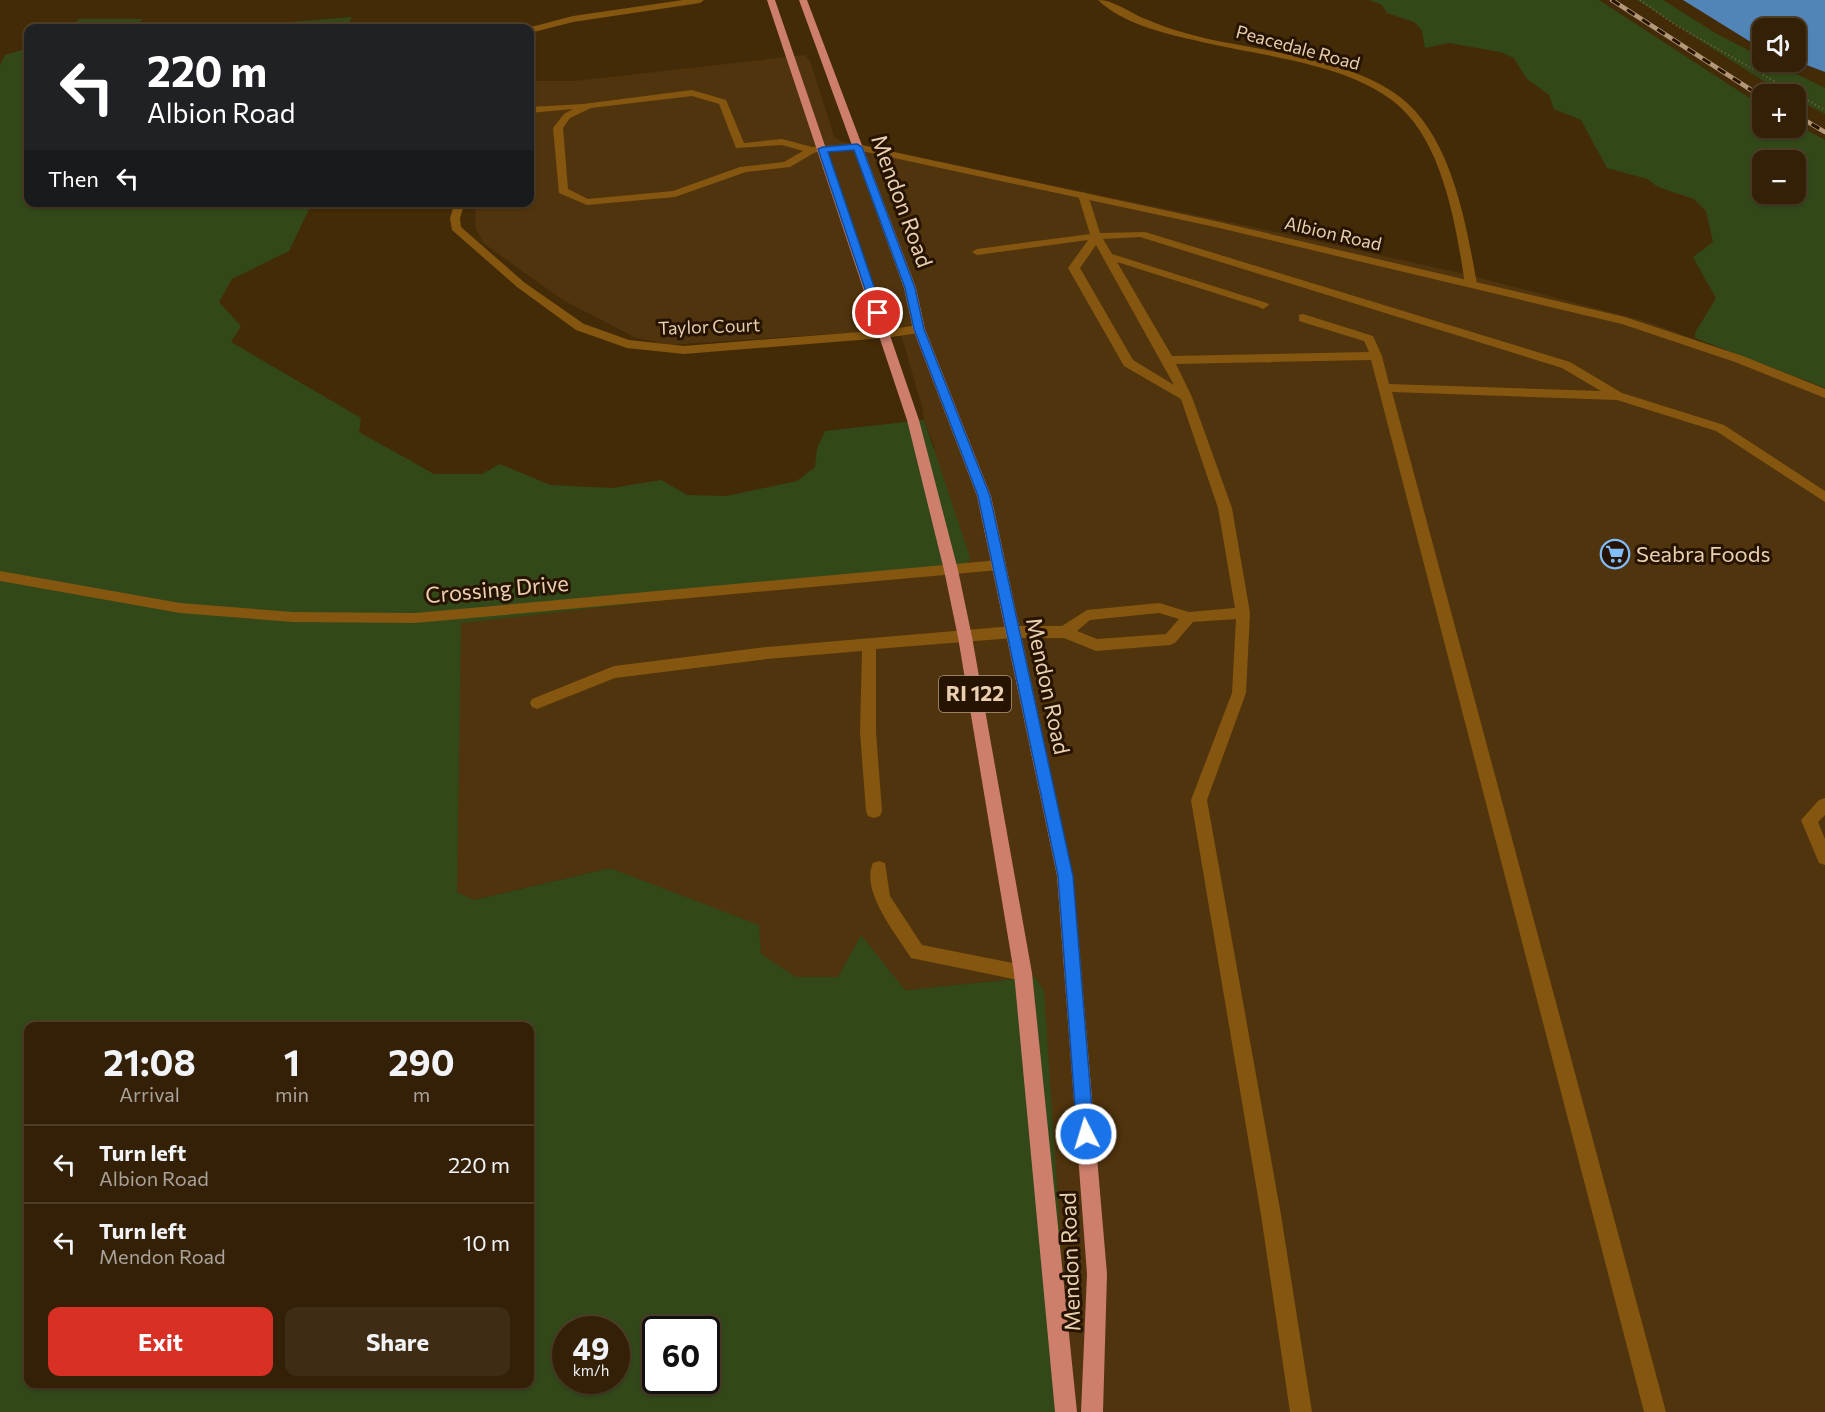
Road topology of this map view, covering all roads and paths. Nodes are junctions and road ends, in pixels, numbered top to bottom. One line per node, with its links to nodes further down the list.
1 (700, 0): 6 (street)
2 (771, 0): 12 (main road, Mendon Road / RI 122)
3 (803, 0): 11 (main road, Mendon Road / RI 122)
4 (1102, 0): 19 (street, Peacedale Road)
5 (1640, 0): 9 (path)
6 (534, 29)
7 (589, 105): 8 (street); 10 (street); 13 (street)
8 (534, 110)
9 (1825, 110)
10 (740, 146): 12 (street); 13 (street)
11 (857, 147): 12 (street, Albion Road); 14 (street, Albion Road); 22 (main road, Mendon Road / RI 122)
12 (817, 150): 13 (street); 23 (main road, Mendon Road / RI 122)
13 (744, 169)
14 (1083, 195): 16 (street); 19 (street, Albion Road)
15 (458, 207): 23 (street, Taylor Court)
16 (1096, 236): 17 (street); 18 (street); 28 (street); 29 (street)
17 (977, 252)
18 (1108, 256): 20 (street); 25 (street)
19 (1471, 284): 27 (street, Albion Road)
20 (1263, 305)
21 (1303, 318): 24 (street)
22 (919, 329): 23 (street, Taylor Court); 31 (main road, Mendon Road / RI 122)
23 (884, 334): 32 (main road, Mendon Road / RI 122)
24 (1377, 356): 25 (street); 26 (street)
25 (1168, 360): 29 (street)
26 (1385, 388): 28 (street); 49 (street)
27 (1825, 394)
28 (1618, 396): 30 (street)
29 (1186, 397): 34 (street)
30 (1825, 497)
31 (999, 565): 32 (street, Crossing Drive); 36 (main road, Mendon Road / RI 122)
32 (951, 570): 33 (street, Crossing Drive); 38 (main road, Mendon Road / RI 122)
33 (0, 576)
34 (1243, 614): 35 (street); 48 (street)
35 (1189, 617): 37 (street); 37 (street)
36 (1013, 632): 37 (street); 38 (street); 47 (main road, Mendon Road / RI 122)
37 (1065, 632)
38 (965, 637): 39 (street); 45 (main road, Mendon Road / RI 122)
39 (869, 645): 40 (street); 42 (street)
40 (537, 703)
41 (1825, 805): 43 (street)
42 (874, 811)
43 (1825, 858)
44 (879, 868): 45 (street)
45 (1023, 973): 46 (main road, Mendon Road / RI 122)
46 (1066, 1412)
47 (1092, 1412)
48 (1302, 1412)
49 (1655, 1412)

